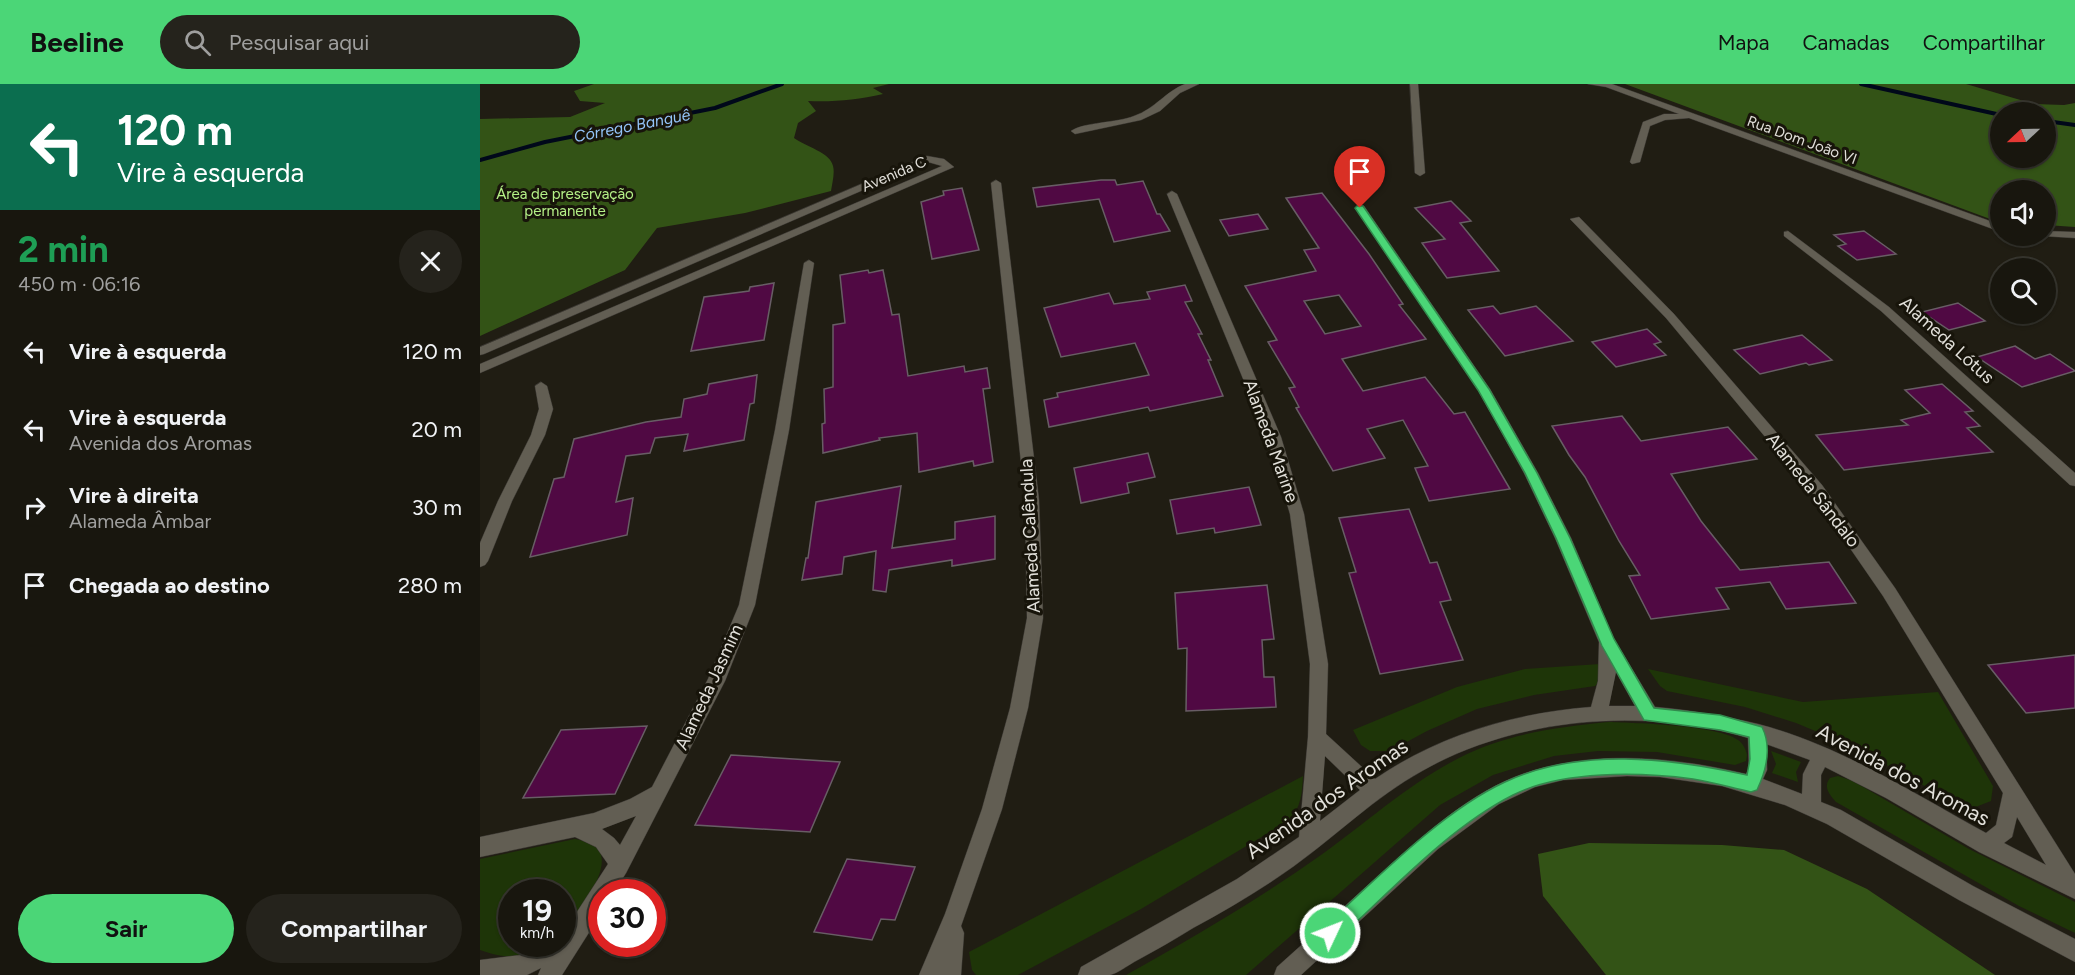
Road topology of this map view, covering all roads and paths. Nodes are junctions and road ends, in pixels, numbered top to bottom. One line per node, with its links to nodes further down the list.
1 (1195, 84): 6 (street)
2 (1413, 84): 8 (street)
3 (1592, 84): 4 (street, Rua Dom João VI)
4 (1607, 84): 5 (street, Rua Dom João VI)
5 (1697, 117): 7 (street); 13 (street, Rua Dom João VI)
6 (1075, 131)
7 (1635, 162)
8 (1420, 173)
9 (996, 183): 40 (street, Alameda Calêndula)
10 (1172, 194): 27 (street, Alameda Marine)
11 (1360, 208): 23 (street)
12 (1575, 219): 31 (street, Alameda Sândalo)
13 (1990, 225)
14 (1788, 234): 21 (street, Alameda Lótus)
15 (2056, 234): 16 (street)
16 (2075, 235)
17 (809, 263): 32 (street, Alameda Jasmim)
18 (480, 351): 19 (street, Avenida C)
19 (480, 369)
20 (541, 386): 22 (street)
21 (2075, 481)
22 (480, 561)
23 (1607, 642): 24 (street); 25 (street)
24 (1598, 715): 25 (street, Avenida dos Aromas); 30 (street, Avenida dos Aromas)
25 (1650, 715): 26 (street, Avenida dos Aromas)
26 (1757, 732): 28 (street, Avenida dos Aromas); 29 (street)
27 (1317, 737): 30 (street); 35 (street, Alameda Marine)
28 (1821, 757): 33 (street); 36 (street, Avenida dos Aromas)
29 (1751, 784): 33 (street); 51 (street)
30 (1374, 791): 35 (street, Avenida dos Aromas)
31 (2013, 791): 36 (street); 39 (street, Alameda Sândalo)
32 (659, 792): 34 (street); 38 (street, Alameda Jasmim)
33 (1812, 808): 42 (street)
34 (575, 828): 37 (street); 38 (street)
35 (1309, 840): 50 (street, Avenida dos Aromas)
36 (1986, 845): 39 (street, Avenida dos Aromas)
37 (480, 847)
38 (619, 866): 41 (street, Alameda Jasmim)
39 (2073, 889)
40 (955, 915): 48 (street, Alameda Calêndula); 49 (street, Alameda Calêndula)
41 (576, 932)
42 (2075, 951)
43 (545, 957): 45 (street)
44 (560, 957): 47 (street, Alameda Jasmim)
45 (480, 971): 46 (street)
46 (488, 975)
47 (549, 975)
48 (930, 975)
49 (950, 975)
50 (1089, 975)
51 (1285, 975)

